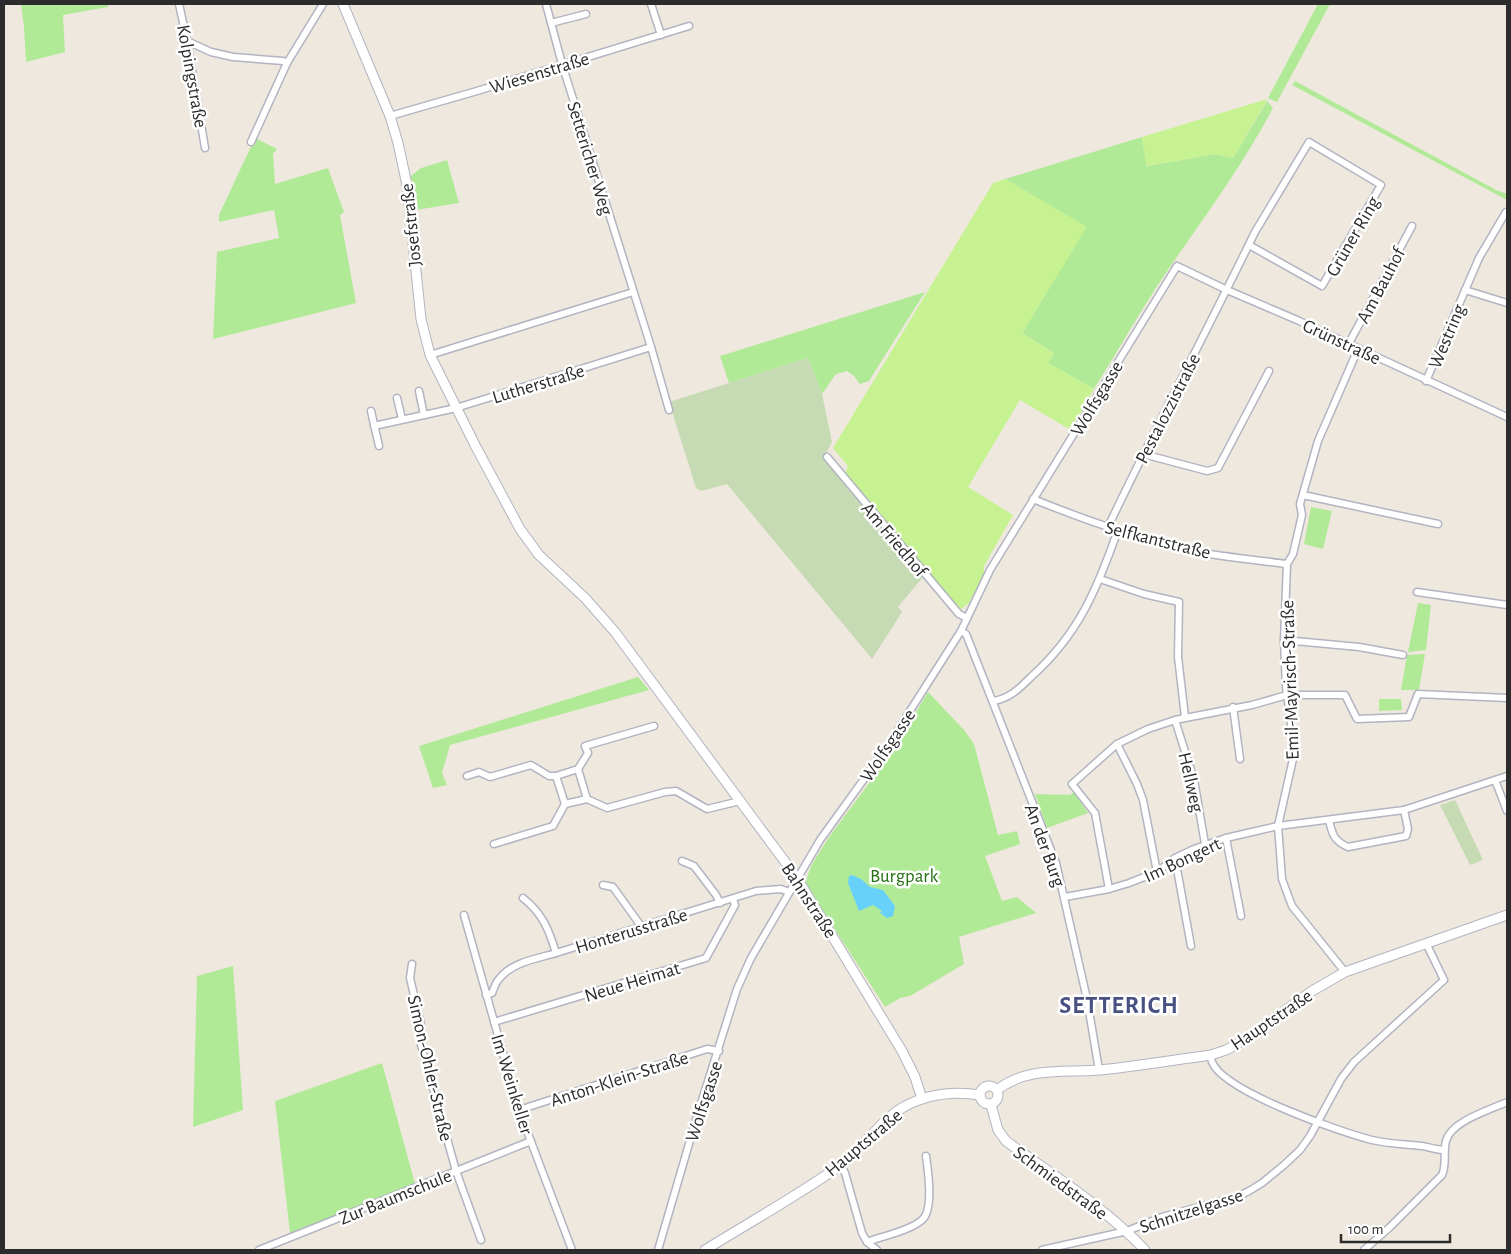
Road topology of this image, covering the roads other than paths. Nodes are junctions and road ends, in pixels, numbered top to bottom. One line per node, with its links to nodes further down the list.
1 (179, 4): 10 (street, Kolpingstraße)
2 (323, 4): 11 (street)
3 (343, 4): 13 (street, Josefstraße)
4 (546, 4): 7 (street, Settericher Weg)
5 (651, 4): 9 (street)
6 (586, 14): 7 (street)
7 (551, 22): 12 (street, Settericher Weg)
8 (688, 26): 9 (street, Wiesenstraße)
9 (661, 35): 12 (street, Wiesenstraße)
10 (187, 41): 11 (street); 15 (street, Kolpingstraße)
11 (287, 63): 14 (street)
12 (562, 64): 13 (street, Wiesenstraße); 22 (street, Settericher Weg)
13 (390, 116): 27 (street, Josefstraße)
14 (251, 142)
15 (206, 148)
16 (1506, 212): 21 (street, Westring)
17 (1412, 226): 24 (street, Am Bauhof)
18 (1249, 245): 18 (street, Grüner Ring); 20 (street, Grüner Ring)
19 (1177, 266): 20 (street, Grünstraße); 43 (street, Wolfsgasse)
20 (1227, 290): 24 (street, Grünstraße); 40 (street, Pestalozzistraße)
21 (1465, 290): 23 (street); 29 (street, Westring)
22 (633, 292): 25 (street, Settericher Weg); 27 (street)
23 (1507, 303)
24 (1348, 344): 26 (street, Grünstraße)
25 (651, 347): 32 (street, Lutherstraße); 33 (street, Settericher Weg)
26 (1358, 349): 29 (street, Grünstraße); 42 (street, Emil-Mayrisch-Straße)
27 (430, 355): 32 (street, Josefstraße)
28 (1269, 371): 40 (street)
29 (1426, 381): 36 (street, Grünstraße)
30 (418, 391): 35 (street)
31 (397, 398): 37 (street)
32 (456, 408): 35 (street, Lutherstraße); 59 (street, Josefstraße)
33 (669, 410)
34 (371, 411): 38 (street)
35 (424, 415): 37 (street, Lutherstraße)
36 (1507, 418)
37 (402, 419): 38 (street, Lutherstraße)
38 (374, 426): 39 (street)
39 (380, 446)
40 (1144, 454): 45 (street, Pestalozzistraße)
41 (827, 457): 51 (street, Am Friedhof)
42 (1303, 495): 44 (street); 47 (street, Emil-Mayrisch-Straße)
43 (1034, 499): 45 (street, Selfkantstraße); 51 (street, Wolfsgasse)
44 (1438, 524)
45 (1108, 527): 46 (street, Selfkantstraße)
46 (1118, 530): 47 (street, Selfkantstraße); 48 (street)
47 (1287, 564): 53 (street, Emil-Mayrisch-Straße)
48 (1100, 580): 57 (street); 60 (street)
49 (1418, 592): 50 (street)
50 (1507, 605)
51 (967, 618): 52 (street, Wolfsgasse)
52 (960, 631): 57 (street, An der Burg); 83 (street, Wolfsgasse)
53 (1284, 640): 54 (street); 55 (street, Emil-Mayrisch-Straße)
54 (1403, 655)
55 (1287, 695): 56 (street); 58 (street); 76 (street, Emil-Mayrisch-Straße)
56 (1507, 698)
57 (993, 701): 87 (street, An der Burg)
58 (1233, 707): 60 (street); 64 (street)
59 (676, 716): 71 (street, Bahnstraße)
60 (1185, 717): 61 (street)
61 (1175, 720): 63 (street); 79 (street, Hellweg)
62 (654, 726): 65 (street)
63 (1117, 744): 82 (street); 85 (street)
64 (1240, 759)
65 (578, 769): 67 (street); 70 (street)
66 (466, 776): 67 (street)
67 (556, 776): 72 (street)
68 (1507, 776): 69 (street, Im Bongert)
69 (1494, 780): 73 (street, Im Bongert); 74 (street)
70 (588, 799): 71 (street); 72 (street)
71 (740, 801): 83 (street, Bahnstraße)
72 (565, 804): 78 (street)
73 (1404, 810): 75 (street, Im Bongert); 75 (street)
74 (1507, 811)
75 (1329, 820): 76 (street, Im Bongert)
76 (1278, 826): 77 (street, Im Bongert); 99 (street, Emil-Mayrisch-Straße)
77 (1226, 838): 79 (street, Im Bongert); 93 (street)
78 (494, 844)
79 (1205, 844): 80 (street, Im Bongert)
80 (1175, 858): 82 (street, Im Bongert); 96 (street)
81 (682, 861): 90 (street)
82 (1158, 872): 85 (street, Im Bongert)
83 (797, 878): 86 (street, Wolfsgasse); 107 (street, Bahnstraße)
84 (603, 884): 94 (street)
85 (1109, 889): 87 (street, Im Bongert)
86 (789, 892): 89 (street, Honterusstraße); 102 (street, Wolfsgasse)
87 (1065, 897): 104 (street, An der Burg)
88 (523, 898): 97 (street)
89 (733, 899): 90 (street, Honterusstraße); 101 (street, Neue Heimat)
90 (720, 903): 94 (street, Honterusstraße)
91 (464, 915): 100 (street, Im Weinkeller)
92 (1507, 915): 95 (street, Hauptstraße)
93 (1241, 916)
94 (641, 926): 97 (street, Honterusstraße)
95 (1426, 943): 99 (street, Hauptstraße); 111 (street, Schnitzelgasse)
96 (1191, 946)
97 (556, 954): 100 (street, Honterusstraße)
98 (412, 964): 116 (street, Simon-Ohler-Straße)
99 (1345, 972): 103 (street, Hauptstraße)
100 (486, 995): 101 (street, Im Weinkeller)
101 (494, 1022): 110 (street, Im Weinkeller)
102 (719, 1051): 110 (street, Anton-Klein-Straße); 122 (street, Wolfsgasse)
103 (1211, 1055): 104 (street, Hauptstraße); 111 (street)
104 (1099, 1070): 105 (street, Hauptstraße)
105 (997, 1090): 106 (street); 109 (street)
106 (980, 1095): 107 (street, Hauptstraße); 109 (street)
107 (922, 1099): 115 (street, Hauptstraße)
108 (1507, 1102): 113 (street)
109 (991, 1105): 117 (street, Schmiedstraße)
110 (519, 1110): 112 (street, Im Weinkeller)
111 (1317, 1122): 113 (street); 117 (street, Schnitzelgasse)
112 (531, 1141): 116 (street, Zur Baumschule); 121 (street, Im Weinkeller)
113 (1444, 1150): 127 (street)
114 (926, 1156): 119 (street)
115 (841, 1165): 119 (street); 123 (street, Hauptstraße)
116 (456, 1171): 118 (street, Simon-Ohler-Straße); 120 (street, Zur Baumschule)
117 (1127, 1231): 125 (street, Schnitzelgasse); 126 (street, Schmiedstraße)
118 (481, 1240)
119 (867, 1242): 124 (street)
120 (259, 1250)
121 (572, 1250)
122 (658, 1250)
123 (704, 1250)
124 (876, 1250)
125 (1042, 1250)
126 (1145, 1250)
127 (1364, 1250)

